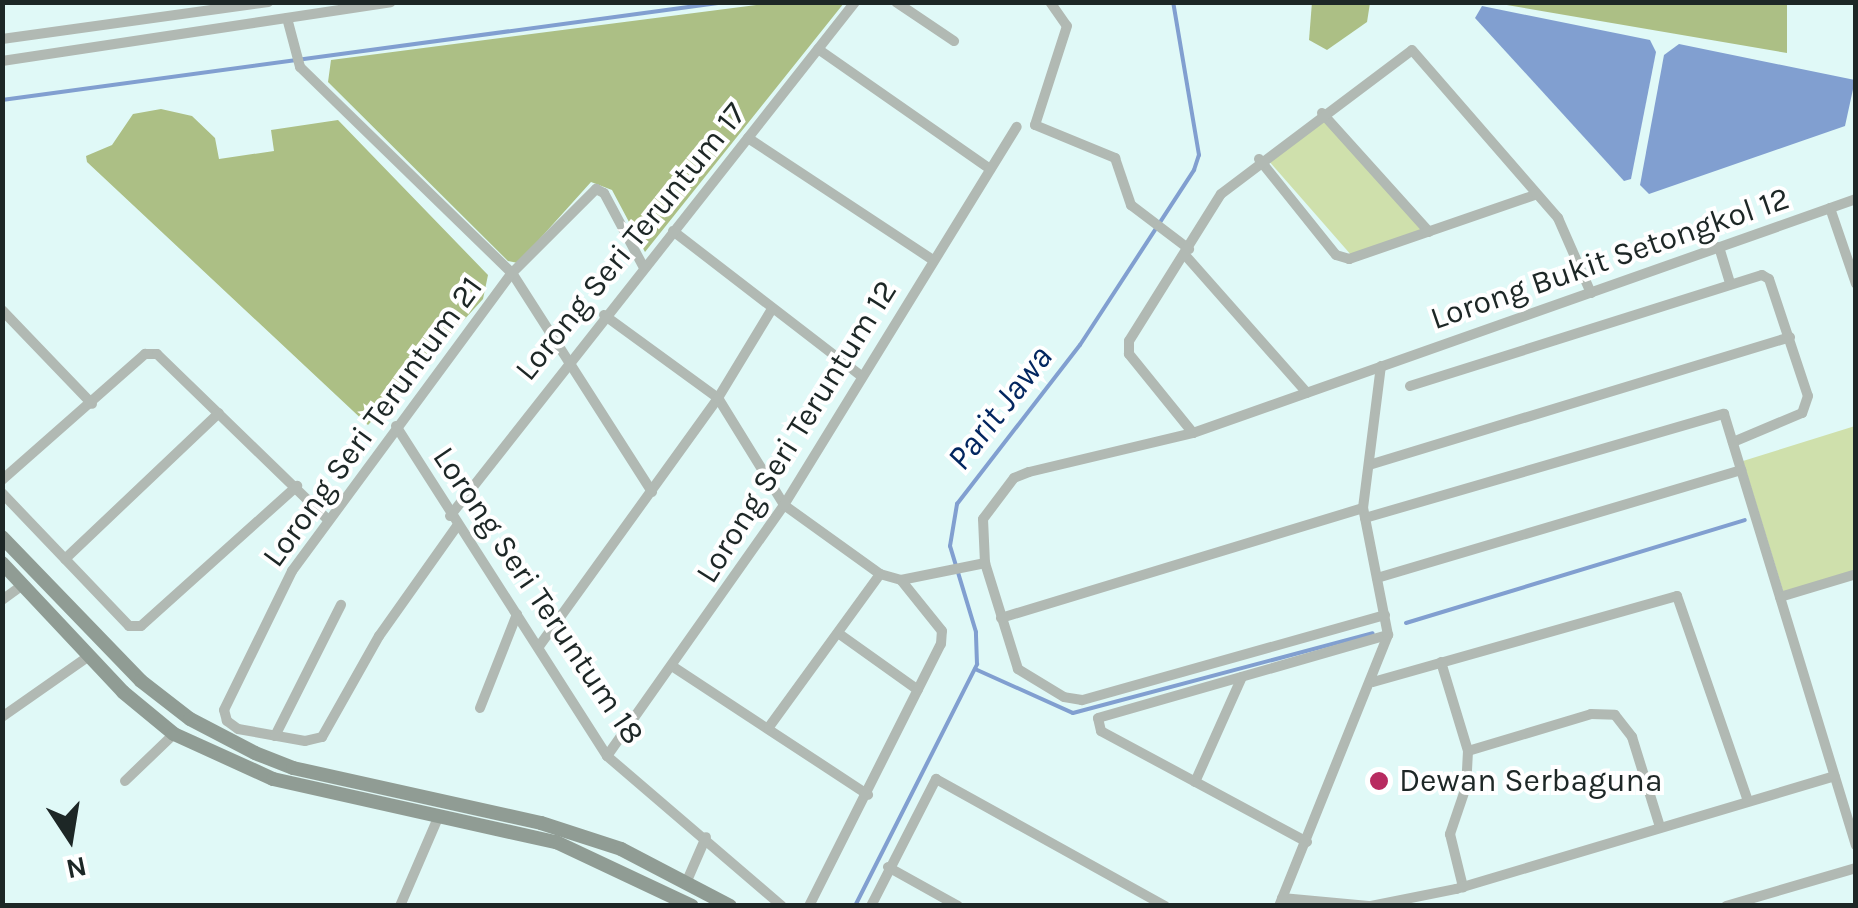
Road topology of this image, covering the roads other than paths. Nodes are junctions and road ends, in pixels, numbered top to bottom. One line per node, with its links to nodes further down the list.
1 (268, 2): 8 (street)
2 (856, 2): 10 (street, Lorong Seri Teruntum 17)
3 (896, 2): 9 (street)
4 (1050, 2): 23 (street)
5 (390, 3): 6 (street)
6 (356, 6): 7 (street)
7 (287, 18): 11 (street); 26 (street)
8 (2, 39)
9 (954, 41)
10 (818, 49): 14 (street, Lorong Seri Teruntum 17); 16 (street)
11 (2, 61)
12 (1322, 113): 15 (street); 17 (street); 21 (street)
13 (1017, 127): 16 (street, Lorong Seri Teruntum 12)
14 (748, 138): 20 (street, Lorong Seri Teruntum 17); 24 (street)
15 (1259, 159): 21 (street); 23 (street)
16 (990, 169): 24 (street, Lorong Seri Teruntum 12)
17 (1535, 195): 21 (street); 29 (street)
18 (1856, 199): 19 (street, Lorong Bukit Setongkol 12)
19 (1830, 208): 22 (street, Lorong Bukit Setongkol 12); 28 (street)
20 (673, 231): 25 (street, Lorong Seri Teruntum 17); 30 (street)
21 (1429, 232)
22 (1720, 247): 27 (street); 29 (street, Lorong Bukit Setongkol 12)
23 (1185, 249): 38 (street); 43 (street)
24 (933, 260): 36 (street, Lorong Seri Teruntum 12)
25 (643, 266): 26 (street, Lorong Seri Teruntum 21); 32 (street, Lorong Seri Teruntum 17)
26 (512, 272): 34 (street); 42 (street, Lorong Seri Teruntum 21)
27 (1730, 284): 33 (street); 37 (street)
28 (1856, 284)
29 (1591, 292): 35 (street, Lorong Bukit Setongkol 12)
30 (772, 309): 36 (street); 39 (street)
31 (2, 310): 40 (street)
32 (604, 315): 34 (street, Lorong Seri Teruntum 17); 39 (street)
33 (1790, 337): 44 (street); 45 (street)
34 (567, 361): 49 (street); 54 (street, Lorong Seri Teruntum 17)
35 (1382, 366): 38 (street, Lorong Bukit Setongkol 12); 45 (street)
36 (860, 375): 51 (street, Lorong Seri Teruntum 12)
37 (1410, 386)
38 (1307, 393): 43 (street, Lorong Bukit Setongkol 12)
39 (718, 398): 49 (street); 51 (street)
40 (92, 404): 41 (street); 47 (street)
41 (219, 413): 48 (street); 56 (street)
42 (396, 426): 53 (street, Lorong Seri Teruntum 21); 54 (street, Lorong Seri Teruntum 18)
43 (1193, 433): 57 (street, Lorong Bukit Setongkol 12)
44 (1733, 442): 46 (street); 52 (street)
45 (1369, 464): 52 (street)
46 (1741, 470): 61 (street); 64 (street)
47 (2, 480)
48 (297, 486): 53 (street); 56 (street)
49 (652, 492): 72 (street)
50 (2, 493): 56 (street)
51 (784, 505): 59 (street); 75 (street, Lorong Seri Teruntum 12)
52 (1364, 513): 61 (street); 69 (street)
53 (326, 518): 83 (street, Lorong Seri Teruntum 21)
54 (453, 521): 67 (street, Lorong Seri Teruntum 18); 83 (street, Lorong Seri Teruntum 17)
55 (2, 537): 89 (main road)
56 (65, 559)
57 (985, 562): 62 (street); 69 (street, Lorong Bukit Setongkol 12)
58 (2, 563): 63 (main road)
59 (880, 574): 62 (street); 70 (street)
60 (1856, 574): 64 (street)
61 (1377, 578): 68 (street)
62 (901, 580): 78 (street)
63 (22, 585): 65 (street); 73 (main road)
64 (1780, 598): 86 (street)
65 (2, 600)
66 (341, 605): 83 (street)
67 (516, 614): 72 (street, Lorong Seri Teruntum 18); 79 (street)
68 (1385, 615): 69 (street, Lorong Bukit Setongkol 12); 71 (street)
69 (1001, 618)
70 (838, 632): 78 (street); 81 (street)
71 (1388, 635): 76 (street); 77 (street)
72 (540, 645): 85 (street, Lorong Seri Teruntum 18)
73 (88, 656): 80 (street); 82 (main road)
74 (1440, 662): 77 (street); 84 (street); 91 (street)
75 (675, 668): 81 (street); 85 (street, Lorong Seri Teruntum 12)
76 (1242, 678): 88 (street); 88 (street)
77 (1374, 682): 96 (street)
78 (918, 690): 90 (street)
79 (480, 708)
80 (2, 717)
81 (768, 727): 90 (street)
82 (174, 734): 87 (street); 92 (main road)
83 (275, 736)
84 (1468, 751): 94 (street); 101 (street)
85 (608, 756): 95 (street, Lorong Seri Teruntum 18)
86 (1834, 776): 91 (street); 97 (street)
87 (124, 781)
88 (1195, 782): 96 (street)
89 (406, 791): 92 (main road); 100 (main road)
90 (868, 794): 102 (street)
91 (1748, 801): 94 (street)
92 (408, 814): 93 (main road)
93 (438, 820): 104 (street); 105 (main road)
94 (1660, 827): 101 (street)
95 (706, 837): 100 (street); 107 (street, Lorong Seri Teruntum 18)
96 (1307, 842): 103 (street)
97 (1856, 845)
98 (888, 867): 108 (street); 109 (street); 110 (street)
99 (1856, 868): 112 (street)
100 (686, 883): 106 (main road)
101 (1463, 886): 111 (street)
102 (812, 902)
103 (1280, 902): 111 (street)
104 (400, 906)
105 (692, 906)
106 (730, 906)
107 (782, 906)
108 (871, 906)
109 (958, 906)
110 (1165, 906)
111 (1370, 906)
112 (1726, 906)

